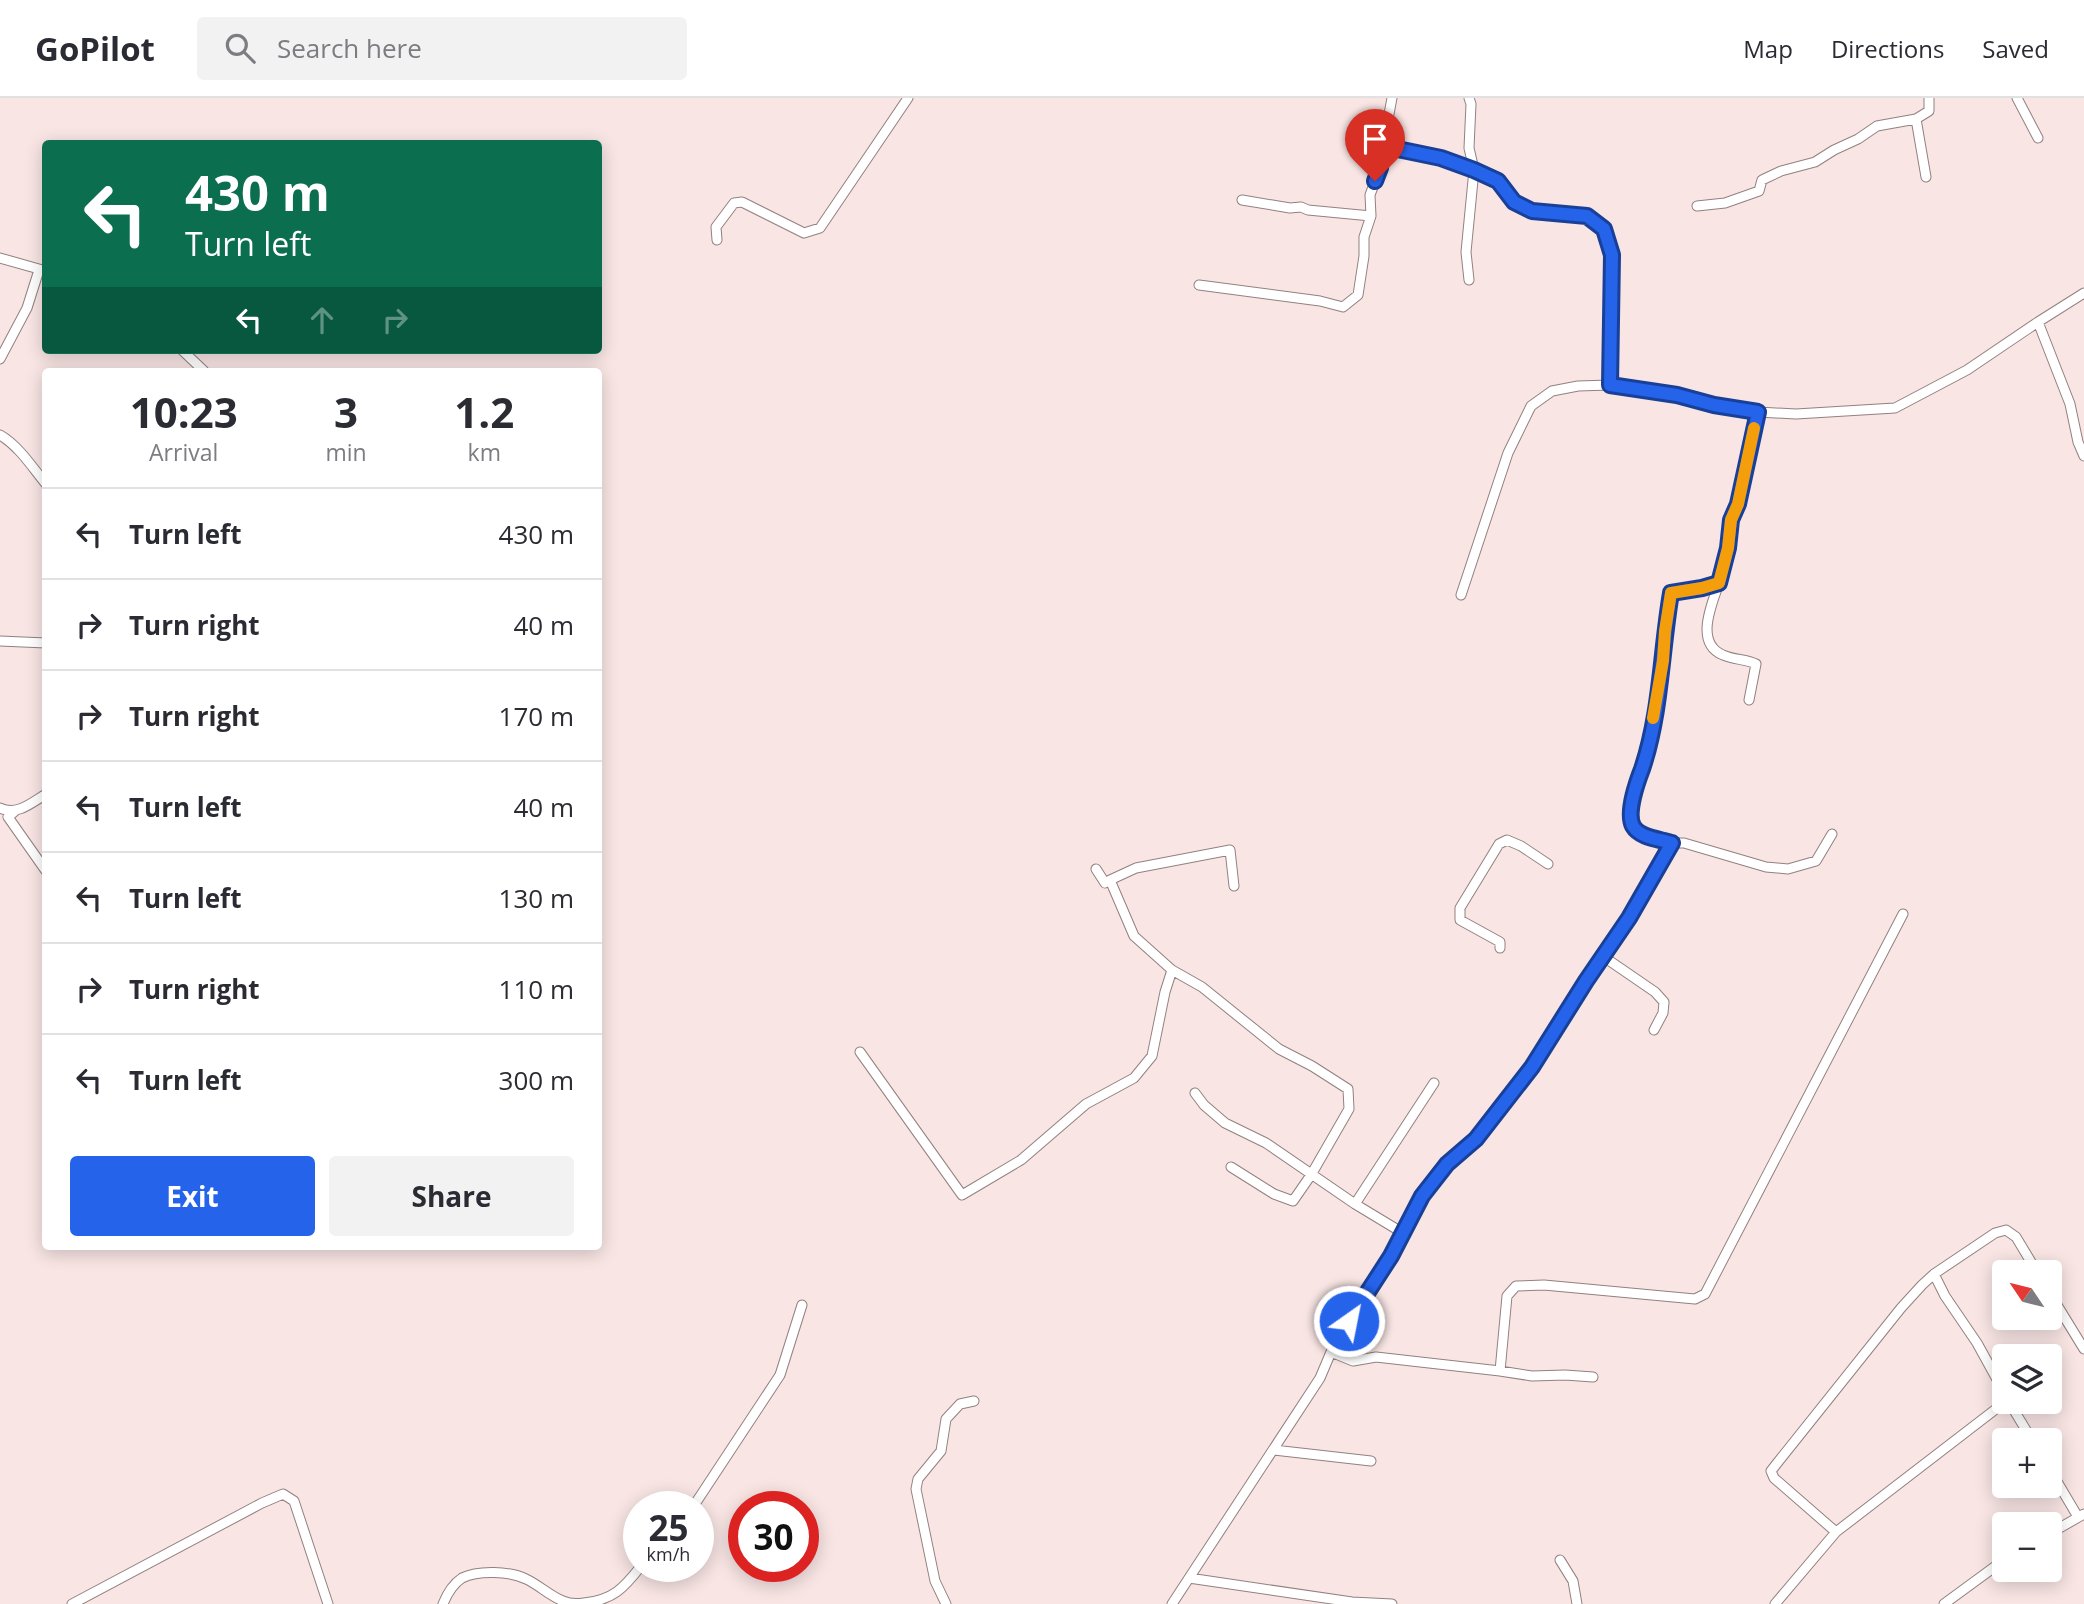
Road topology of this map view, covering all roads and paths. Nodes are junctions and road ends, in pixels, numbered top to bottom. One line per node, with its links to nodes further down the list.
1 (908, 98): 14 (street)
2 (1392, 98): 8 (street)
3 (1469, 98): 9 (street)
4 (1929, 98): 6 (street)
5 (2017, 98): 7 (street)
6 (1916, 119): 10 (street); 12 (street)
7 (2038, 138)
8 (1383, 146): 9 (street); 13 (street)
9 (1474, 170): 17 (street); 24 (street)
10 (1926, 177)
11 (1242, 200): 13 (street)
12 (1697, 206)
13 (1371, 216): 18 (street)
14 (718, 240)
15 (0, 258): 16 (street)
16 (42, 271): 22 (street)
17 (1469, 280)
18 (1199, 285)
19 (2084, 293): 20 (street)
20 (2038, 322): 25 (street); 27 (street)
21 (186, 354): 23 (street)
22 (0, 359)
23 (201, 368)
24 (1610, 385): 25 (street); 30 (street)
25 (1758, 412): 29 (street)
26 (0, 435): 28 (street)
27 (2084, 456)
28 (42, 479)
29 (1719, 583): 33 (street); 38 (street)
30 (1461, 595)
31 (0, 641): 32 (street)
32 (42, 643)
33 (1749, 700)
34 (42, 796): 36 (street)
35 (0, 808): 36 (street)
36 (15, 811): 40 (street)
37 (1832, 834): 38 (street)
38 (1672, 843): 46 (street)
39 (1548, 864): 45 (street)
40 (42, 865)
41 (1096, 869): 42 (street)
42 (1110, 880): 43 (street); 47 (street)
43 (1234, 886)
44 (1903, 914): 63 (street)
45 (1500, 948)
46 (1604, 957): 48 (street); 55 (street)
47 (1172, 970): 49 (street); 53 (street)
48 (1654, 1030)
49 (860, 1052)
50 (1434, 1083): 54 (street)
51 (1195, 1093): 53 (street)
52 (1231, 1167): 53 (street)
53 (1311, 1175): 54 (street)
54 (1354, 1205): 55 (street)
55 (1403, 1233): 61 (street)
56 (2030, 1260): 57 (street)
57 (1934, 1274): 62 (street); 73 (street)
58 (802, 1305): 70 (street)
59 (2062, 1313): 60 (street)
60 (2084, 1349)
61 (1331, 1352): 63 (street); 67 (street)
62 (1992, 1370)
63 (1500, 1371): 64 (street)
64 (1593, 1377)
65 (974, 1401): 81 (street)
66 (1992, 1413): 73 (street)
67 (1274, 1450): 68 (street); 76 (street)
68 (1371, 1461)
69 (2062, 1487): 71 (street)
70 (704, 1491)
71 (2081, 1515): 72 (street)
72 (2062, 1526)
73 (1836, 1532): 85 (street)
74 (1560, 1560): 84 (street)
75 (1992, 1569): 86 (street)
76 (1189, 1578): 82 (street); 83 (street)
77 (629, 1582): 80 (street)
78 (72, 1604): 79 (street)
79 (328, 1604)
80 (443, 1604)
81 (946, 1604)
82 (1172, 1604)
83 (1392, 1604)
84 (1577, 1604)
85 (1775, 1604)
86 (1944, 1604)

